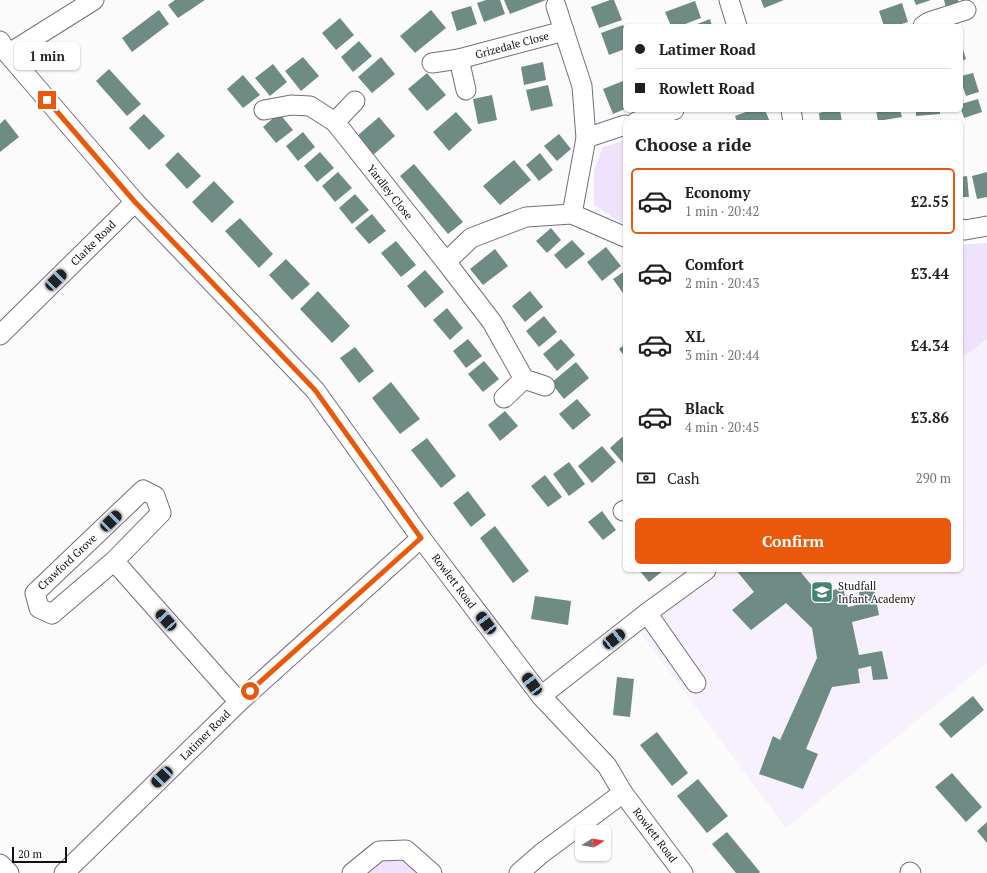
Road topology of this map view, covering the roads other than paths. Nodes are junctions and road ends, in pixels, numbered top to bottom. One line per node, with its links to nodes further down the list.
1 (94, 0): 8 (street)
2 (729, 0): 5 (street)
3 (556, 6): 7 (street, Grizedale Close)
4 (966, 10): 6 (street)
5 (736, 24)
6 (926, 24)
7 (564, 31): 9 (street, Grizedale Close); 18 (street, Grizedale Close)
8 (4, 47): 19 (street, Rowlett Road)
9 (459, 59): 10 (street, Grizedale Close); 11 (street)
10 (432, 63)
11 (466, 90)
12 (355, 101): 16 (street)
13 (264, 110): 16 (street, Yardley Close)
14 (668, 112): 15 (street)
15 (642, 120)
16 (335, 122): 24 (street, Yardley Close)
17 (623, 126): 18 (street)
18 (586, 138): 20 (street, Grizedale Close)
19 (135, 202): 25 (street, Clarke Road); 29 (street, Rowlett Road)
20 (572, 214): 23 (street); 24 (street)
21 (987, 226): 22 (street)
22 (963, 230)
23 (623, 235)
24 (446, 262): 26 (street, Yardley Close)
25 (0, 335)
26 (524, 379): 27 (street); 28 (street)
27 (545, 386)
28 (504, 398)
29 (421, 538): 34 (street, Rowlett Road); 35 (street, Latimer Road)
30 (114, 561): 30 (street, Crawford Grove); 35 (street)
31 (703, 572): 32 (street)
32 (647, 613): 33 (street); 34 (street)
33 (696, 683)
34 (541, 696): 36 (street, Rowlett Road)
35 (239, 702): 39 (street, Latimer Road)
36 (623, 793): 42 (street); 43 (street, Rowlett Road)
37 (0, 864): 38 (street)
38 (9, 873)
39 (64, 873)
40 (352, 873): 41 (street)
41 (432, 873)
42 (519, 873)
43 (683, 873)

